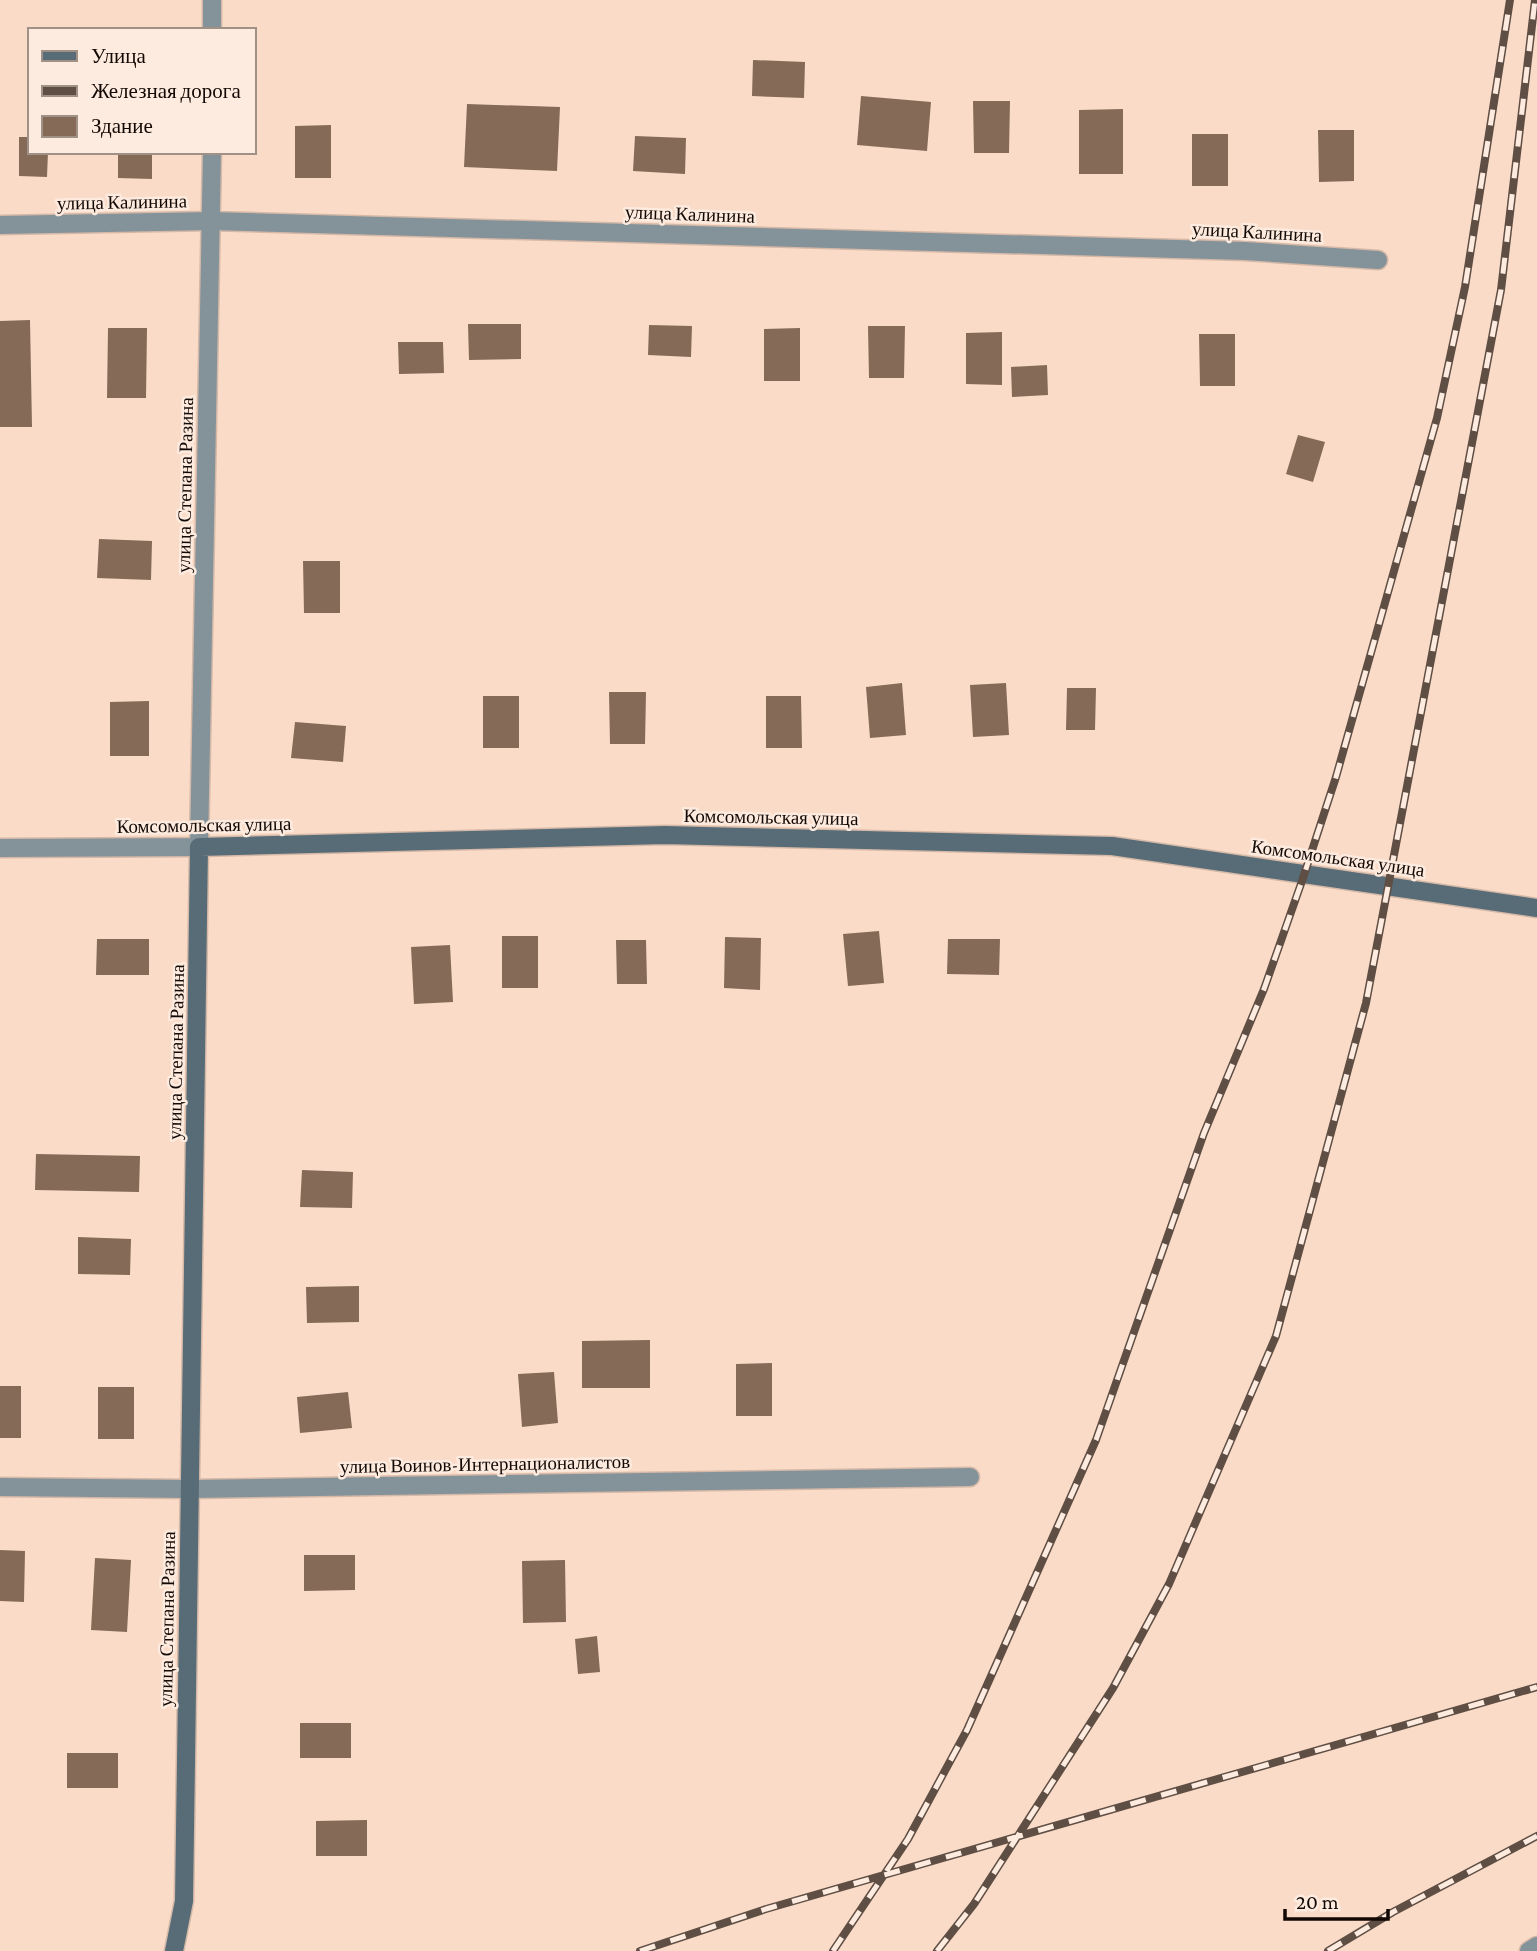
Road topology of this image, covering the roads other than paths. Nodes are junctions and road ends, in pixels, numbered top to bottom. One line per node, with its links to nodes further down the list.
1 (212, 0): 2 (street)
2 (212, 28)
3 (212, 154): 4 (street, улица Степана Разина)
4 (211, 221): 5 (street, улица Калинина); 6 (street, улица Калинина); 7 (street, улица Степана Разина)
5 (0, 225)
6 (1378, 260)
7 (200, 847): 8 (street, Комсомольская улица); 9 (main road, Комсомольская улица); 12 (main road, улица Степана Разина)
8 (0, 848)
9 (1537, 908)
10 (970, 1477): 12 (street, улица Воинов-Интернационалистов)
11 (0, 1487): 12 (street, улица Воинов-Интернационалистов)
12 (190, 1489): 14 (main road, улица Степана Разина)
13 (1537, 1946): 15 (street)
14 (174, 1951)
15 (1529, 1951)

